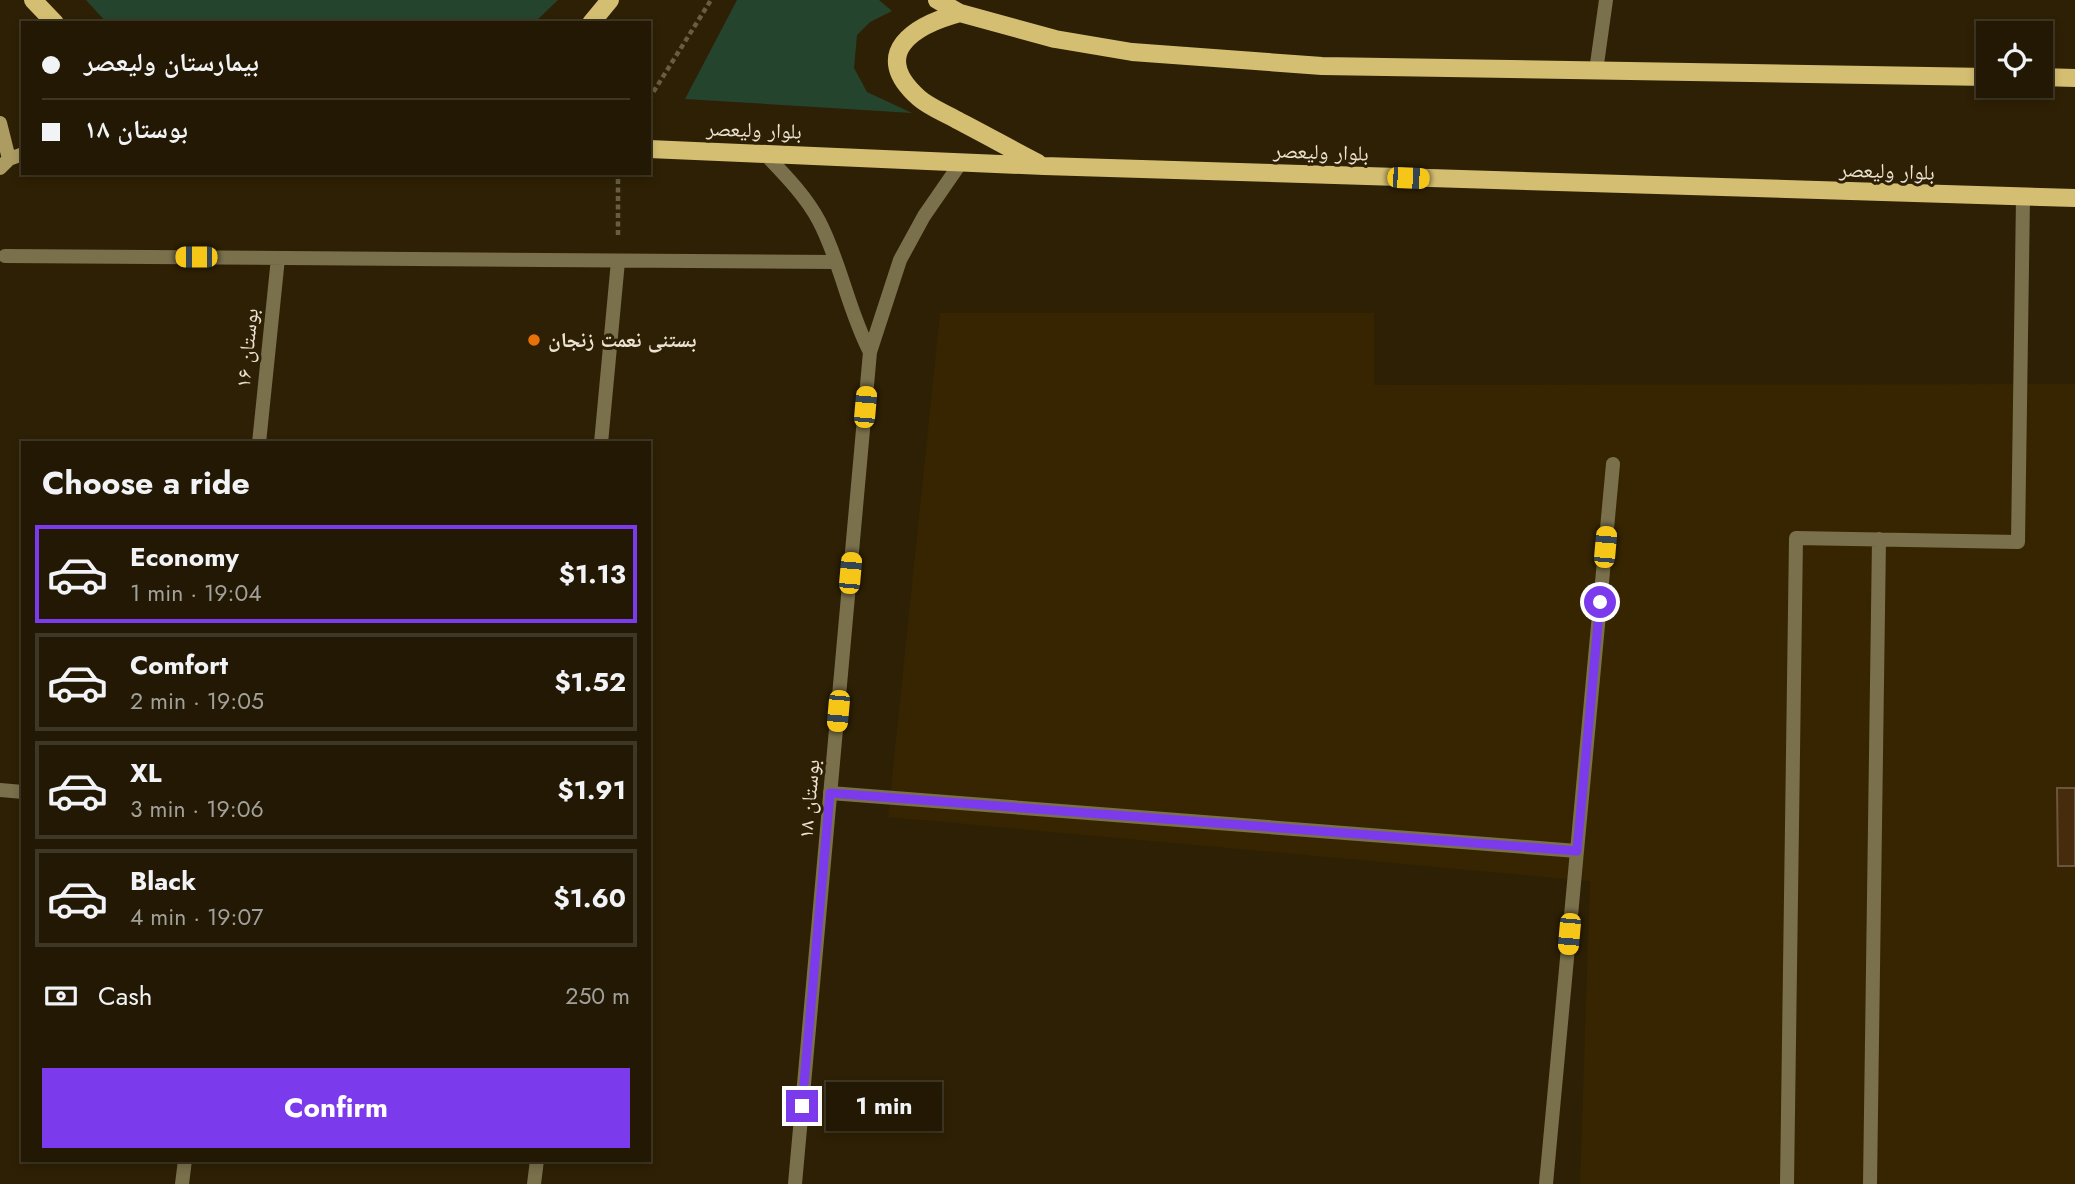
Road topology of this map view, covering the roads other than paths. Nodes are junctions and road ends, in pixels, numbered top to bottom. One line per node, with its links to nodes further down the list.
1 (33, 0): 6 (main road)
2 (610, 0): 7 (main road)
3 (937, 0): 5 (main road)
4 (1606, 0): 8 (street)
5 (960, 13): 8 (main road); 17 (main road)
6 (53, 21)
7 (593, 21)
8 (1596, 71): 9 (main road)
9 (1976, 77)
10 (2053, 77): 11 (main road)
11 (2075, 78)
12 (0, 123): 15 (main road)
13 (651, 149): 14 (main road, بلوار ولیعصر)
14 (765, 154): 16 (main road, بلوار ولیعصر); 23 (street)
15 (11, 160)
16 (962, 161): 17 (main road, بلوار ولیعصر); 24 (street, بوستان ۱۸)
17 (1044, 166): 18 (main road, بلوار ولیعصر)
18 (2023, 198): 19 (main road, بلوار ولیعصر); 28 (street)
19 (2075, 198)
20 (5, 256): 21 (street)
21 (278, 258): 22 (street); 25 (street, بوستان ۱۶)
22 (618, 261): 23 (street); 26 (street)
23 (834, 262): 24 (street)
24 (870, 352): 31 (street, بوستان ۱۸)
25 (259, 441)
26 (601, 441)
27 (1613, 464): 32 (street)
28 (1879, 540): 39 (street); 40 (street)
29 (0, 790): 30 (street)
30 (21, 792)
31 (830, 793): 32 (street); 37 (street, بوستان ۱۸)
32 (1577, 851): 38 (street)
33 (185, 1162): 35 (street)
34 (537, 1162): 36 (street)
35 (182, 1184)
36 (534, 1184)
37 (795, 1184)
38 (1546, 1184)
39 (1787, 1184)
40 (1871, 1184)

